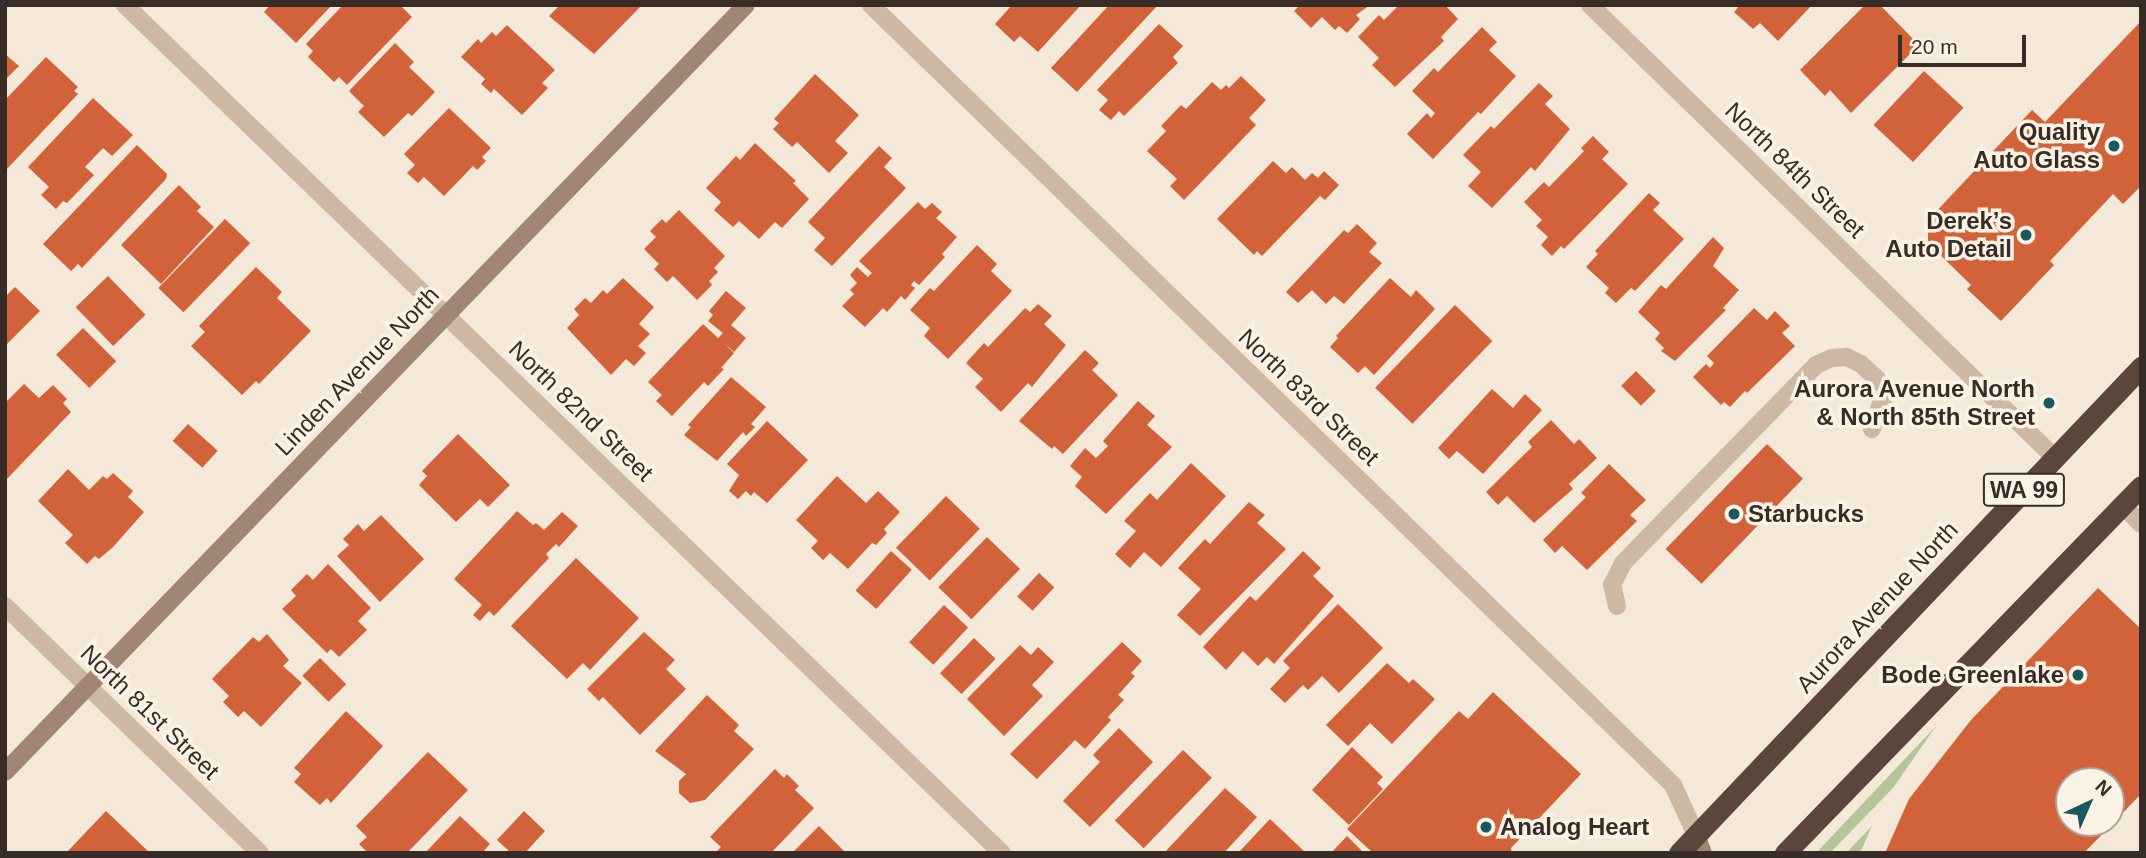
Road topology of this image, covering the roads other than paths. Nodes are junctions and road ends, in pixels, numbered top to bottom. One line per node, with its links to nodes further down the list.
1 (125, 5): 5 (street, North 82nd Street)
2 (746, 5): 5 (street, Linden Avenue North)
3 (871, 5): 16 (street, North 83rd Street)
4 (1590, 5): 8 (street, North 84th Street)
5 (445, 314): 14 (street, Linden Avenue North); 18 (street, North 82nd Street)
6 (2141, 367): 8 (highway, Aurora Avenue North / WA 99)
7 (1872, 429): 13 (street)
8 (2055, 458): 16 (highway, Aurora Avenue North / WA 99)
9 (2141, 486): 10 (highway)
10 (2122, 505): 11 (street); 20 (highway)
11 (2141, 524)
12 (5, 606): 14 (street, North 81st Street)
13 (1617, 607)
14 (88, 686): 15 (street, Linden Avenue North); 17 (street, North 81st Street)
15 (5, 772)
16 (1700, 844): 19 (highway, Aurora Avenue North / WA 99)
17 (261, 853)
18 (1002, 853)
19 (1679, 853)
20 (1785, 853)

